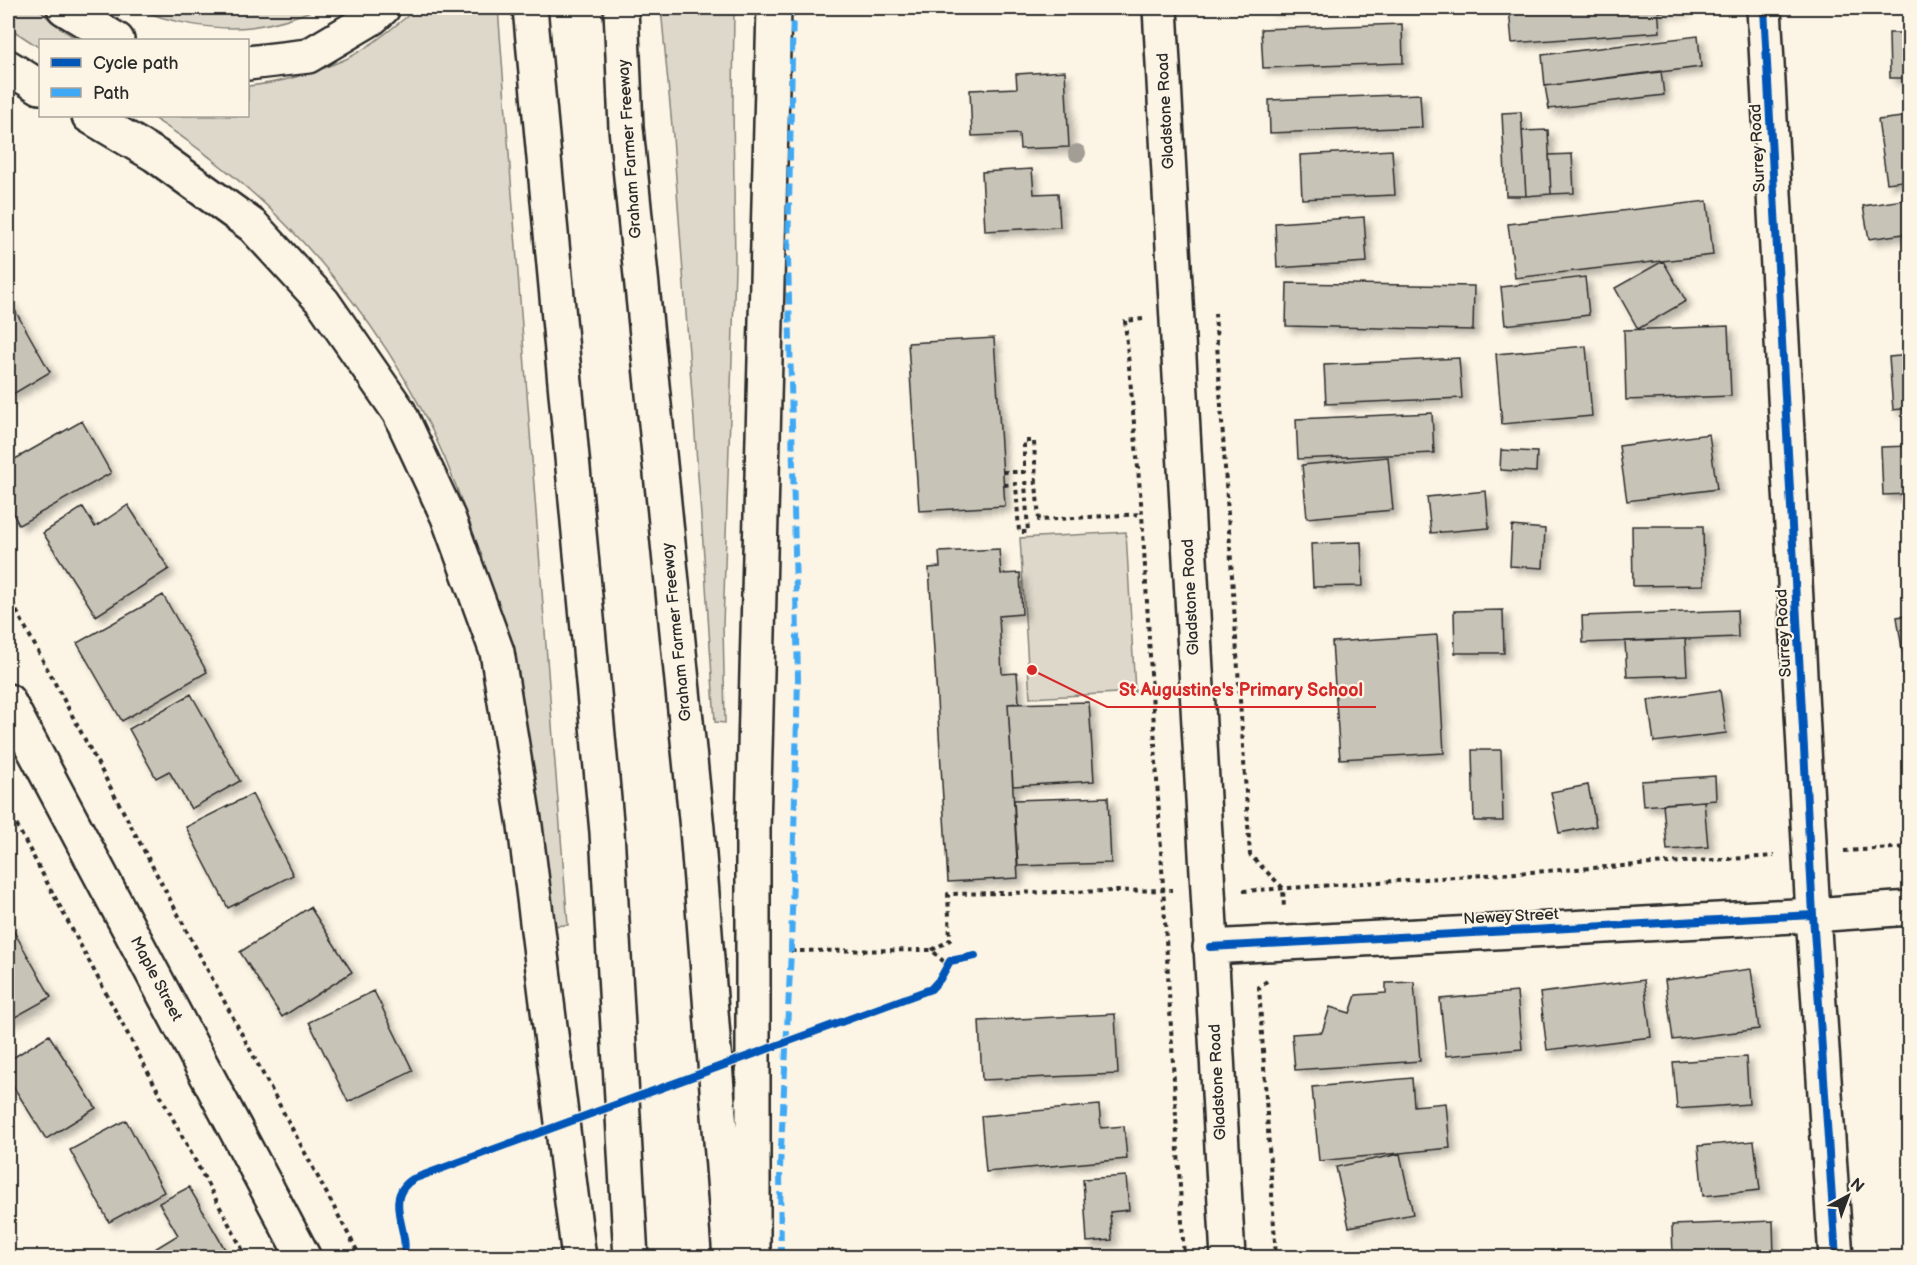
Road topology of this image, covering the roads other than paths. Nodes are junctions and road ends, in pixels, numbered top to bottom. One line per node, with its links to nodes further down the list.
1 (64, 8): 8 (main road)
2 (383, 8): 9 (main road)
3 (530, 8): 19 (main road)
4 (621, 8): 20 (main road, Graham Farmer Freeway)
5 (774, 8): 21 (main road)
6 (1160, 8): 16 (main road, Gladstone Road)
7 (1764, 8): 15 (main road, Surrey Road)
8 (115, 39)
9 (249, 63)
10 (8, 67): 11 (main road)
11 (39, 86)
12 (91, 117): 18 (main road)
13 (8, 701): 17 (main road, Maple Street)
14 (1910, 908): 15 (main road, Newey Street)
15 (1813, 915): 16 (main road, Newey Street); 23 (main road, Surrey Road)
16 (1210, 947): 22 (main road, Gladstone Road)
17 (304, 1257)
18 (579, 1257)
19 (631, 1257)
20 (730, 1257)
21 (753, 1257)
22 (1228, 1257)
23 (1836, 1257)

